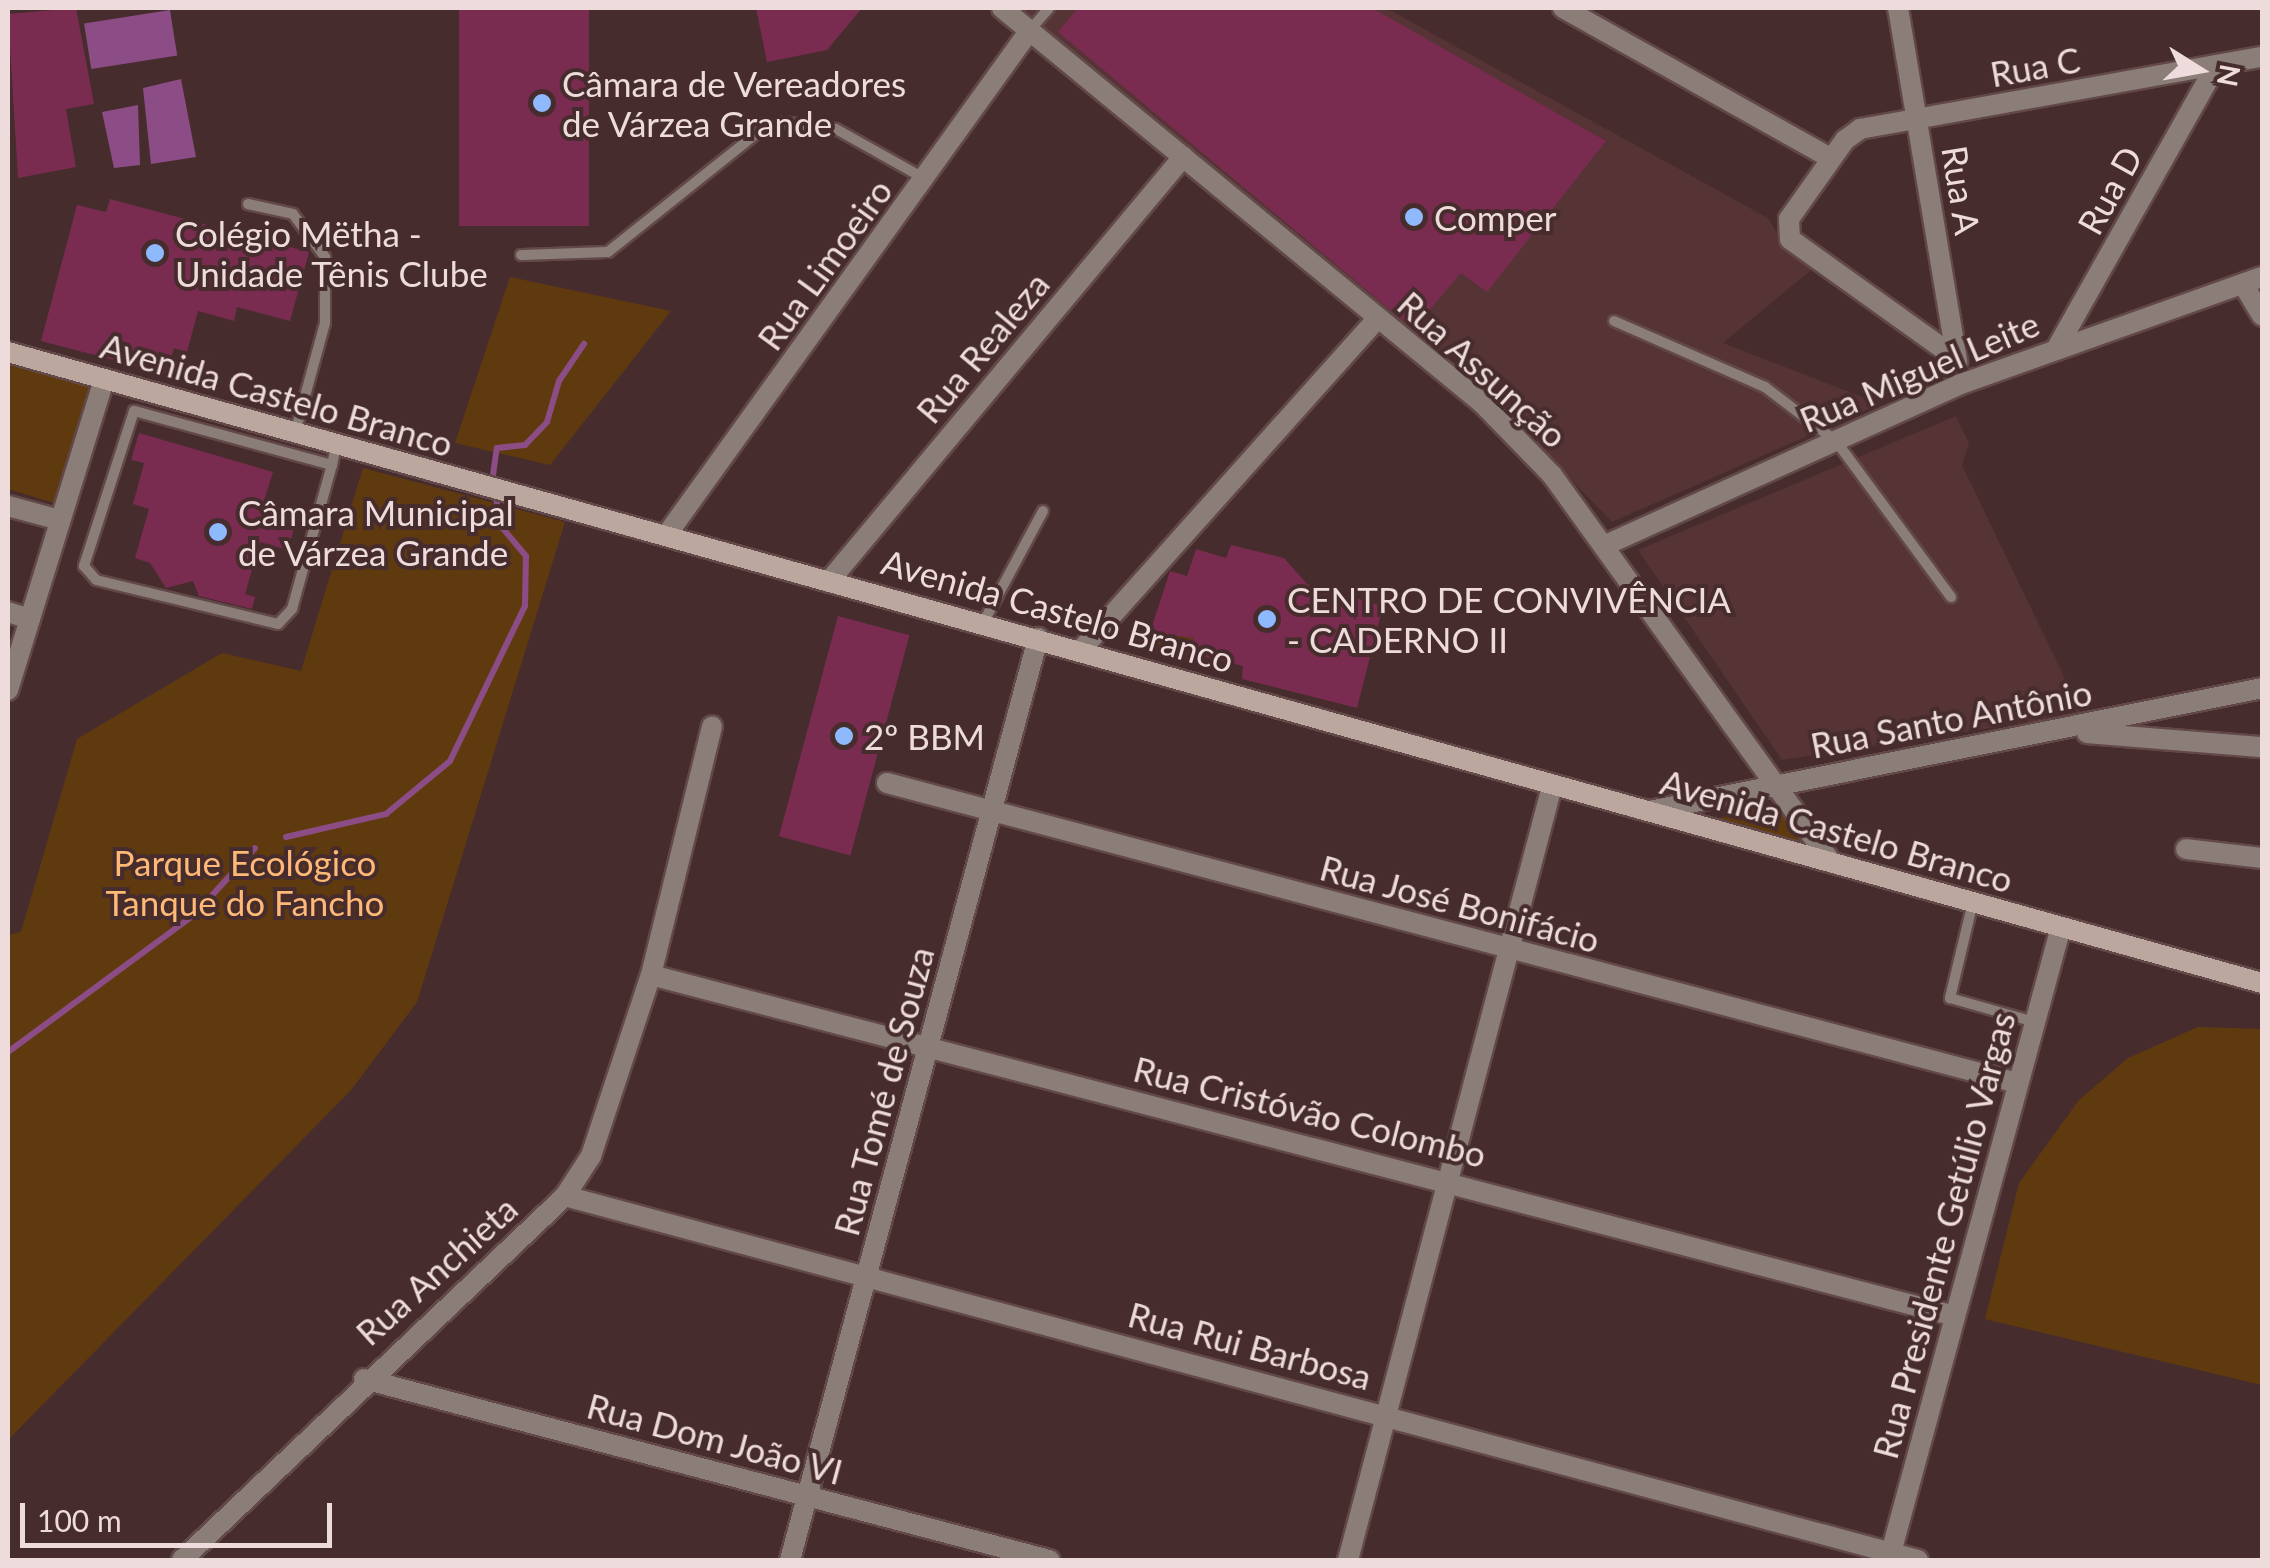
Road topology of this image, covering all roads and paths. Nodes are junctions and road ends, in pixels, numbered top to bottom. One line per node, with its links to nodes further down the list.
1 (1002, 8): 5 (street, Rua Assunção)
2 (1049, 8): 5 (lane)
3 (1563, 8): 10 (street)
4 (1898, 8): 8 (street, Rua A)
5 (1030, 30): 9 (street, Rua Assunção); 11 (street, Rua Limoeiro)
6 (2262, 57): 7 (street, Rua C)
7 (2216, 66): 8 (street, Rua C); 18 (street, Rua D)
8 (1918, 120): 10 (street, Rua C); 20 (street, Rua A)
9 (1183, 157): 16 (street, Rua Assunção); 31 (street, Rua Realeza)
10 (1830, 158): 20 (street, Rua C)
11 (926, 180): 13 (lane); 29 (street, Rua Limoeiro)
12 (248, 204): 23 (lane)
13 (521, 255)
14 (2253, 280): 15 (street); 18 (street, Rua Miguel Leite)
15 (2262, 316)
16 (1378, 318): 30 (street, Rua Assunção); 37 (street)
17 (1614, 321): 24 (lane)
18 (2058, 346): 22 (street, Rua Miguel Leite)
19 (8, 352): 21 (street, Avenida Castelo Branco)
20 (1956, 358): 22 (street, Rua A)
21 (104, 380): 23 (street, Avenida Castelo Branco); 28 (street)
22 (1961, 384): 24 (street, Rua Miguel Leite)
23 (295, 434): 25 (street, Avenida Castelo Branco)
24 (1836, 441): 30 (street, Rua Miguel Leite); 32 (lane)
25 (334, 455): 25 (lane); 29 (street, Avenida Castelo Branco)
26 (8, 506): 28 (street)
27 (1043, 511): 35 (lane)
28 (60, 520): 34 (street)
29 (668, 534): 31 (street, Avenida Castelo Branco)
30 (1608, 544): 44 (street, Rua Assunção)
31 (832, 579): 35 (street, Avenida Castelo Branco)
32 (1951, 597)
33 (8, 612): 34 (street)
34 (30, 619): 39 (street)
35 (983, 623): 36 (street, Avenida Castelo Branco)
36 (1038, 638): 37 (street, Avenida Castelo Branco); 47 (street, Rua Tomé de Souza)
37 (1082, 650): 45 (street, Avenida Castelo Branco)
38 (2262, 688): 41 (street, Rua Santo Antônio)
39 (8, 690)
40 (712, 726): 54 (street, Rua Anchieta)
41 (2060, 732): 42 (street); 44 (street, Rua Santo Antônio)
42 (2262, 747)
43 (887, 784): 47 (street, Rua José Bonifácio)
44 (1778, 784): 46 (street, Rua Santo Antônio); 50 (street, Rua Assunção)
45 (1552, 786): 46 (street, Avenida Castelo Branco); 53 (street)
46 (1650, 811): 50 (street, Avenida Castelo Branco)
47 (992, 812): 53 (street, Rua José Bonifácio); 57 (street, Rua Tomé de Souza)
48 (2186, 849): 49 (street)
49 (2262, 858)
50 (1831, 862): 51 (street, Avenida Castelo Branco)
51 (1973, 902): 52 (street, Avenida Castelo Branco); 56 (lane)
52 (2061, 927): 55 (street, Avenida Castelo Branco); 56 (street, Rua Presidente Getúlio Vargas)
53 (1510, 950): 58 (street, Rua José Bonifácio); 59 (street)
54 (651, 975): 57 (street, Rua Cristóvão Colombo); 60 (street, Rua Anchieta)
55 (2262, 983)
56 (2035, 1022): 58 (street, Rua Presidente Getúlio Vargas)
57 (929, 1046): 59 (street, Rua Cristóvão Colombo); 61 (street, Rua Tomé de Souza)
58 (2018, 1083): 62 (street, Rua Presidente Getúlio Vargas)
59 (1451, 1180): 62 (street, Rua Cristóvão Colombo); 64 (street)
60 (566, 1196): 61 (street, Rua Rui Barbosa); 63 (street, Rua Anchieta)
61 (866, 1277): 64 (street, Rua Rui Barbosa); 65 (street, Rua Tomé de Souza)
62 (1950, 1315): 66 (street, Rua Presidente Getúlio Vargas)
63 (364, 1379): 65 (street, Rua Dom João VI); 67 (street, Rua Anchieta)
64 (1386, 1415): 66 (street, Rua Rui Barbosa); 70 (street)
65 (808, 1496): 68 (street, Rua Tomé de Souza); 69 (street, Rua Dom João VI)
66 (1890, 1557): 71 (street, Rua Rui Barbosa)
67 (182, 1560)
68 (790, 1560)
69 (1050, 1560)
70 (1348, 1560)
71 (1918, 1560)

